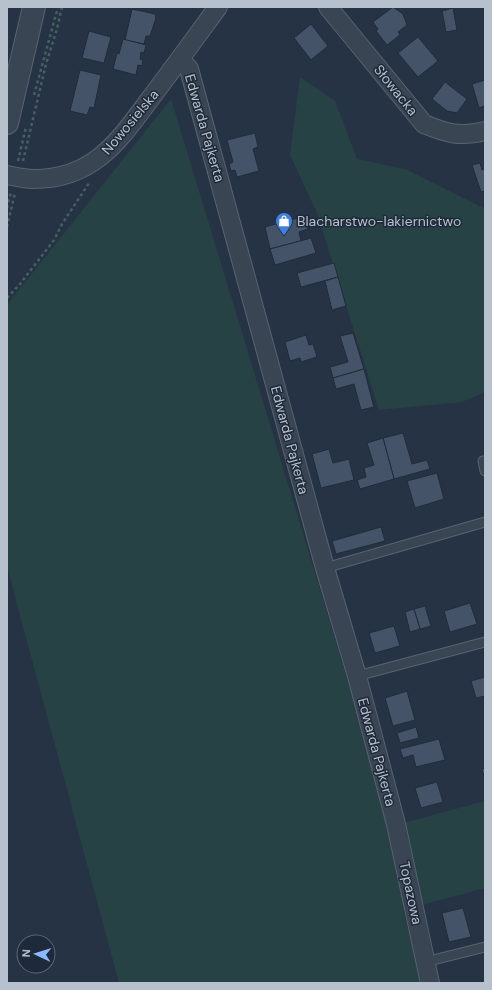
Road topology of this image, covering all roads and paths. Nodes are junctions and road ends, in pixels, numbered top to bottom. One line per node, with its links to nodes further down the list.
1 (34, 7): 8 (street)
2 (58, 7): 7 (path)
3 (62, 7): 10 (path)
4 (218, 7): 6 (street, Nowosielska)
5 (328, 7): 9 (street, Słowacka)
6 (180, 59): 10 (street, Nowosielska); 17 (street, Edwarda Pajkerta)
7 (33, 101)
8 (17, 123): 10 (path)
9 (485, 132)
10 (13, 177): 12 (path)
11 (91, 179): 13 (path)
12 (7, 227)
13 (7, 298)
14 (483, 461): 15 (lane)
15 (485, 471)
16 (485, 522): 17 (lane)
17 (325, 568): 19 (street, Edwarda Pajkerta)
18 (485, 642): 19 (lane)
19 (357, 676): 20 (street, Edwarda Pajkerta)
20 (396, 824): 22 (street, Topazowa)
21 (485, 947): 22 (lane)
22 (425, 962): 23 (street, Topazowa)
23 (430, 983)

